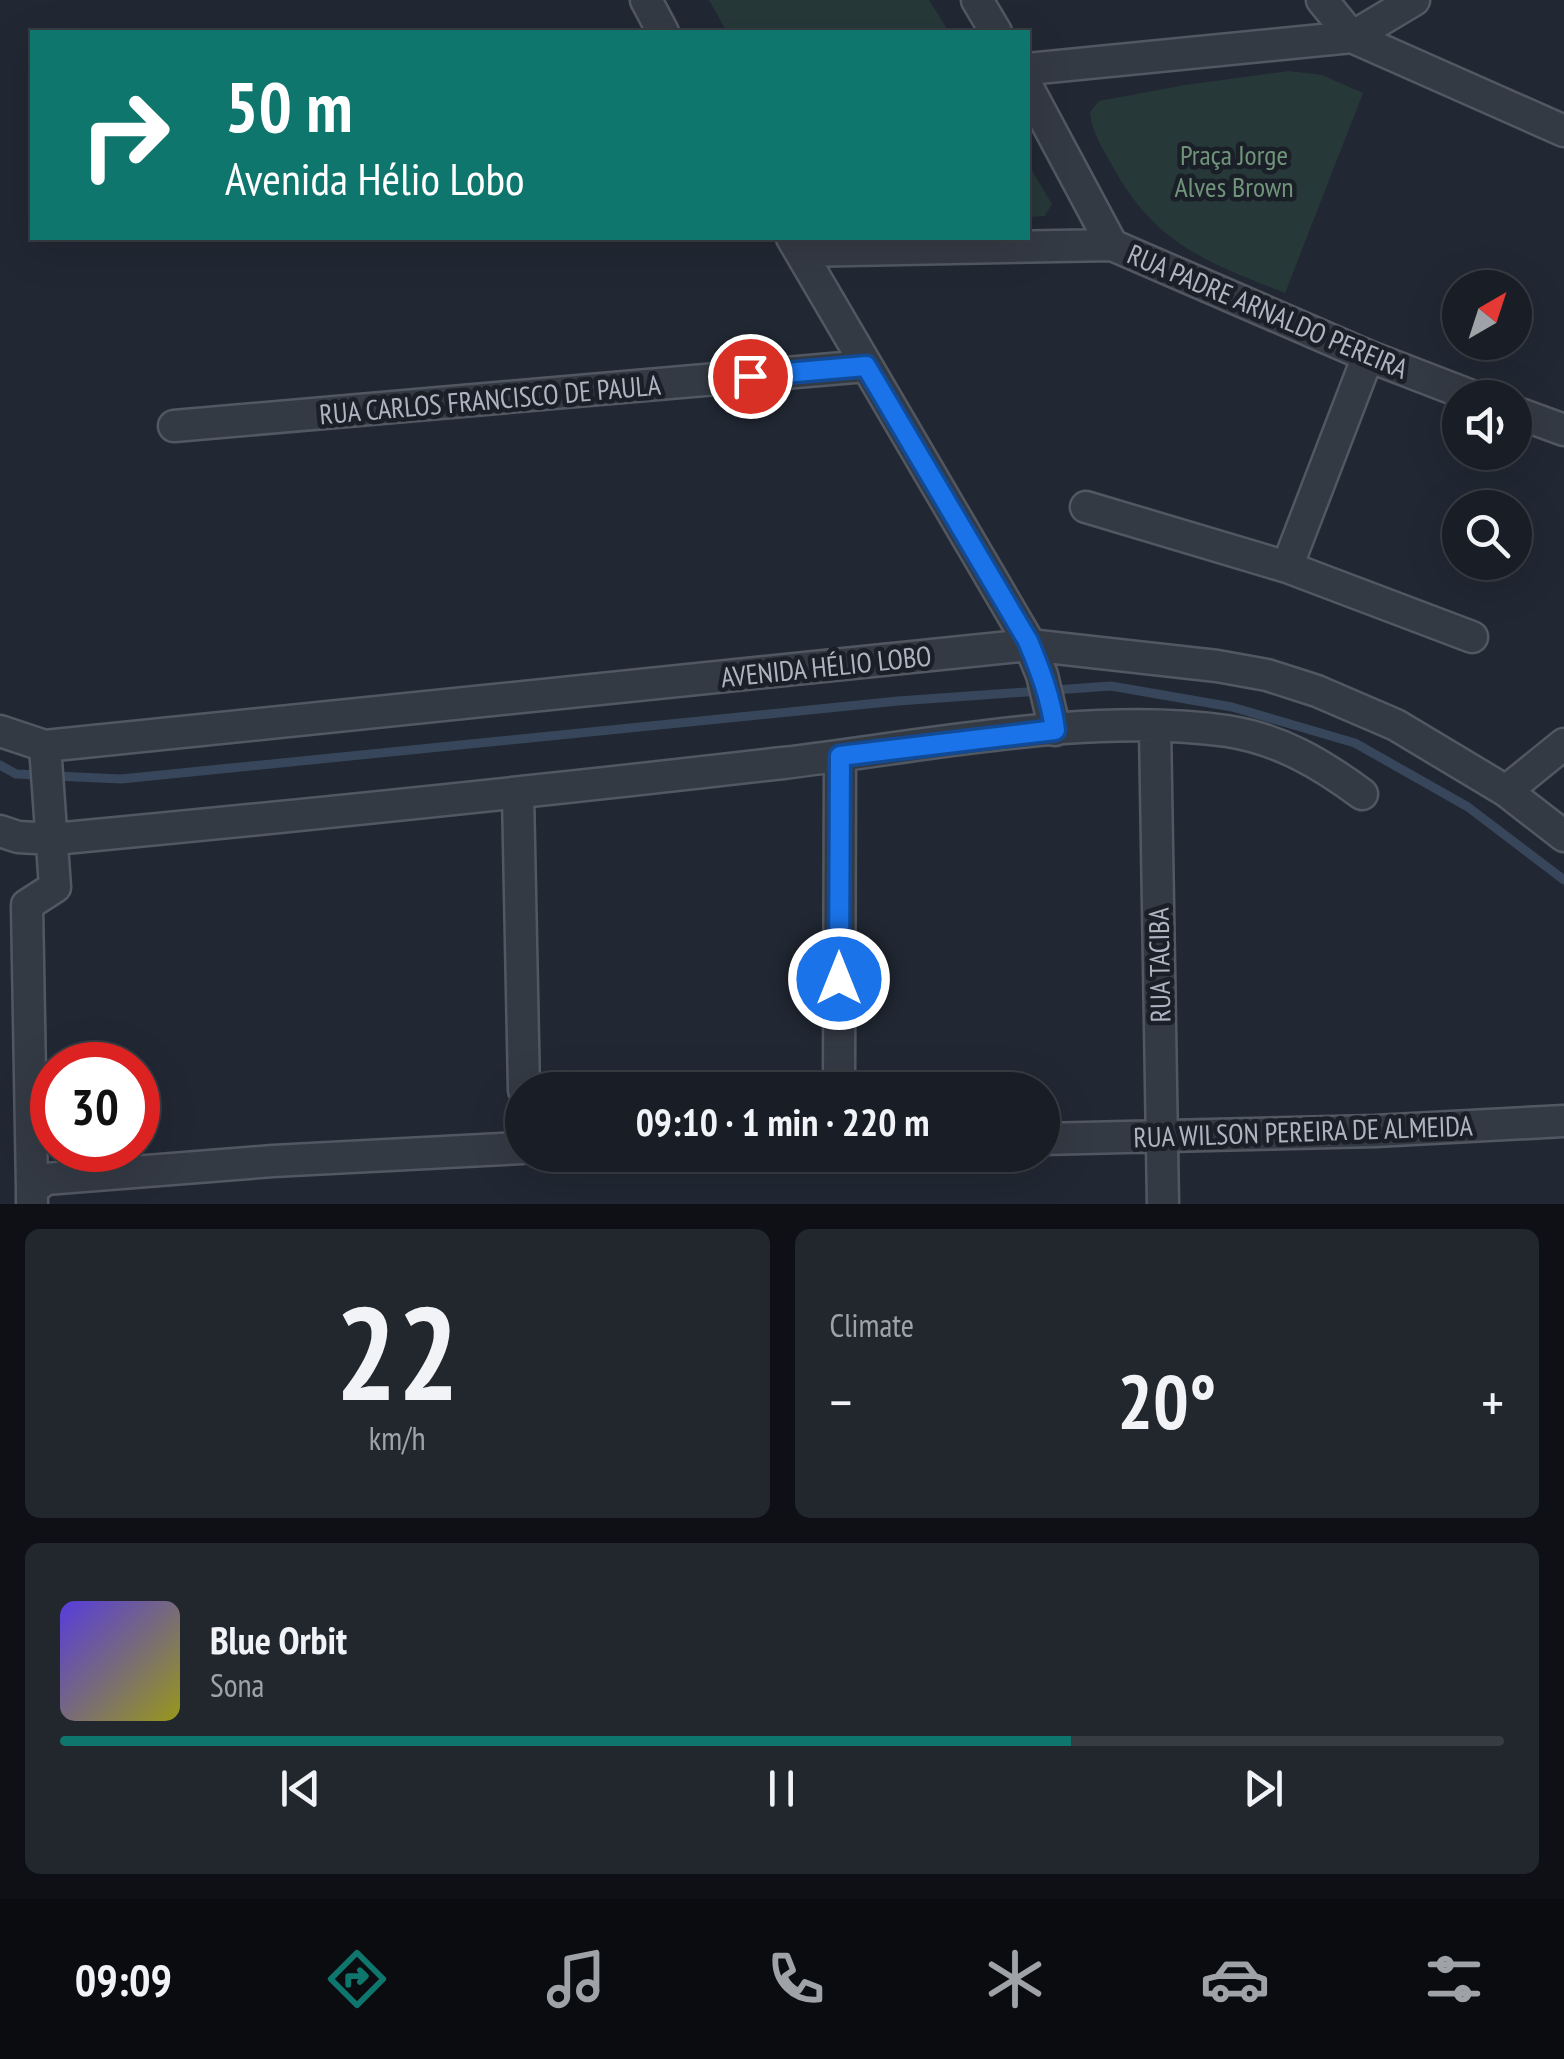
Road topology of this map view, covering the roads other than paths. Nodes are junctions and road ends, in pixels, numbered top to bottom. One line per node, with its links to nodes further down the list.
1 (646, 0): 5 (street)
2 (977, 0): 6 (street)
3 (1322, 0): 7 (street)
4 (1414, 0): 7 (street)
5 (663, 30)
6 (995, 30)
7 (1352, 37): 8 (street); 10 (street)
8 (1030, 69)
9 (1030, 92): 12 (street, RUA PADRE ARNALDO PEREIRA)
10 (1564, 131)
11 (796, 244): 12 (street); 14 (street)
12 (1112, 245): 13 (street, RUA PADRE ARNALDO PEREIRA)
13 (1368, 356): 15 (street, RUA PADRE ARNALDO PEREIRA); 20 (street)
14 (866, 366): 17 (street, RUA CARLOS FRANCISCO DE PAULA); 22 (street)
15 (1442, 385)
16 (1532, 418): 18 (street)
17 (174, 426)
18 (1564, 430)
19 (1086, 507): 20 (street)
20 (1288, 567): 21 (street)
21 (1472, 637)
22 (1030, 644): 23 (street); 27 (street, AVENIDA HÉLIO LOBO); 29 (street, AVENIDA HÉLIO LOBO)
23 (1054, 722): 24 (street); 28 (street)
24 (1155, 727): 31 (street); 38 (street, RUA TACIBA)
25 (0, 732): 27 (street, AVENIDA HÉLIO LOBO)
26 (1564, 744): 29 (street)
27 (46, 755): 32 (street)
28 (840, 756): 30 (street); 36 (street)
29 (1506, 791): 34 (street, AVENIDA HÉLIO LOBO)
30 (518, 794): 32 (street); 35 (street)
31 (1362, 794)
32 (53, 829): 33 (street); 41 (street)
33 (0, 831)
34 (1564, 836)
35 (524, 1072)
36 (838, 1072)
37 (1564, 1122): 38 (street, RUA WILSON PEREIRA DE ALMEIDA)
38 (1162, 1137): 39 (street, RUA WILSON PEREIRA DE ALMEIDA); 42 (street, RUA TACIBA)
39 (1060, 1139)
40 (505, 1149): 41 (street)
41 (32, 1196)
42 (1163, 1204)

